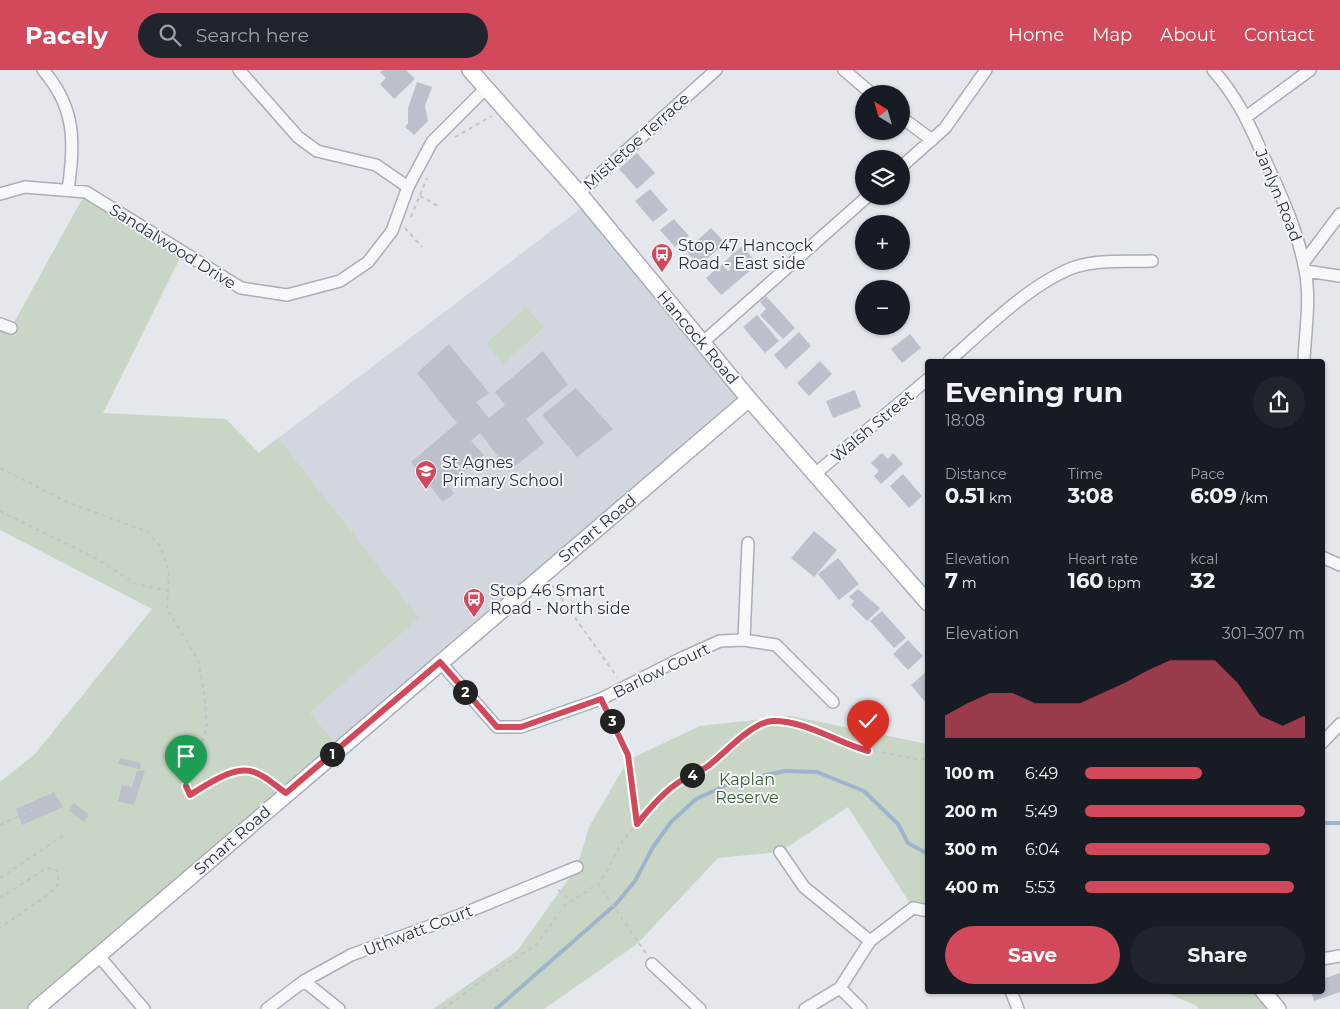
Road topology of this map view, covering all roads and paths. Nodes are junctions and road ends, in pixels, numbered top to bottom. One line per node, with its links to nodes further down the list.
1 (42, 70): 19 (street)
2 (239, 70): 18 (street)
3 (470, 70): 10 (main road, Hancock Road)
4 (716, 70): 20 (street, Mistletoe Terrace)
5 (844, 70): 9 (street)
6 (986, 70): 15 (street)
7 (1213, 70): 12 (street, Janlyn Road)
8 (1310, 70): 12 (street)
9 (862, 85)
10 (486, 88): 11 (main road, Hancock Road); 18 (street, Sandalwood Drive)
11 (505, 109): 14 (path); 20 (main road, Hancock Road)
12 (1246, 117): 28 (street, Janlyn Road)
13 (910, 124): 15 (street)
14 (452, 139)
15 (932, 140): 16 (street)
16 (910, 159)
17 (430, 170): 22 (path)
18 (408, 187): 19 (street, Sandalwood Drive)
19 (68, 190): 21 (street, Sandalwood Drive)
20 (579, 193): 32 (main road, Hancock Road)
21 (0, 194)
22 (420, 196): 24 (path); 26 (path)
23 (858, 205): 32 (street)
24 (438, 206)
25 (1340, 214): 28 (street)
26 (422, 248)
27 (1152, 262): 33 (street)
28 (1305, 267): 29 (street); 34 (street, Janlyn Road)
29 (1340, 276)
30 (0, 324): 31 (street)
31 (11, 328)
32 (702, 342): 36 (main road, Hancock Road)
33 (951, 359)
34 (1304, 359)
35 (925, 382): 38 (street, Walsh Street)
36 (749, 399): 38 (main road, Hancock Road); 47 (main road, Smart Road)
37 (0, 468): 44 (path)
38 (816, 474): 45 (main road, Hancock Road)
39 (0, 510): 44 (path)
40 (748, 543): 46 (street)
41 (1325, 558): 42 (street)
42 (1340, 565)
43 (552, 584): 48 (path)
44 (168, 590): 54 (path)
45 (925, 600)
46 (744, 640): 48 (street, Barlow Court); 50 (street, Barlow Court)
47 (440, 662): 49 (street, Barlow Court); 54 (main road, Smart Road)
48 (624, 687): 49 (street, Barlow Court)
49 (601, 699): 56 (path)
50 (833, 702)
51 (1340, 724): 52 (street)
52 (1325, 740)
53 (925, 759): 56 (path)
54 (286, 793): 69 (main road, Smart Road)
55 (39, 807): 57 (path)
56 (637, 824): 62 (path)
57 (0, 825)
58 (68, 834): 61 (path)
59 (780, 852): 68 (street)
60 (576, 867): 73 (street, Uthwatt Court)
61 (0, 878)
62 (598, 884): 65 (path); 72 (path)
63 (558, 890): 65 (path)
64 (0, 898): 67 (path)
65 (574, 901): 81 (path)
66 (925, 910): 68 (street)
67 (0, 928)
68 (870, 941): 74 (street)
69 (98, 956): 77 (main road, Smart Road); 78 (street)
70 (1340, 956): 71 (street)
71 (1325, 958)
72 (652, 964): 82 (street)
73 (304, 981): 79 (street, Uthwatt Court); 80 (street)
74 (840, 988): 83 (street); 84 (street)
75 (1012, 994): 85 (street)
76 (1266, 994): 86 (main road)
77 (36, 1009)
78 (144, 1009)
79 (267, 1009)
80 (340, 1009)
81 (443, 1009)
82 (700, 1009)
83 (805, 1009)
84 (861, 1009)
85 (1018, 1009)
86 (1278, 1009)

